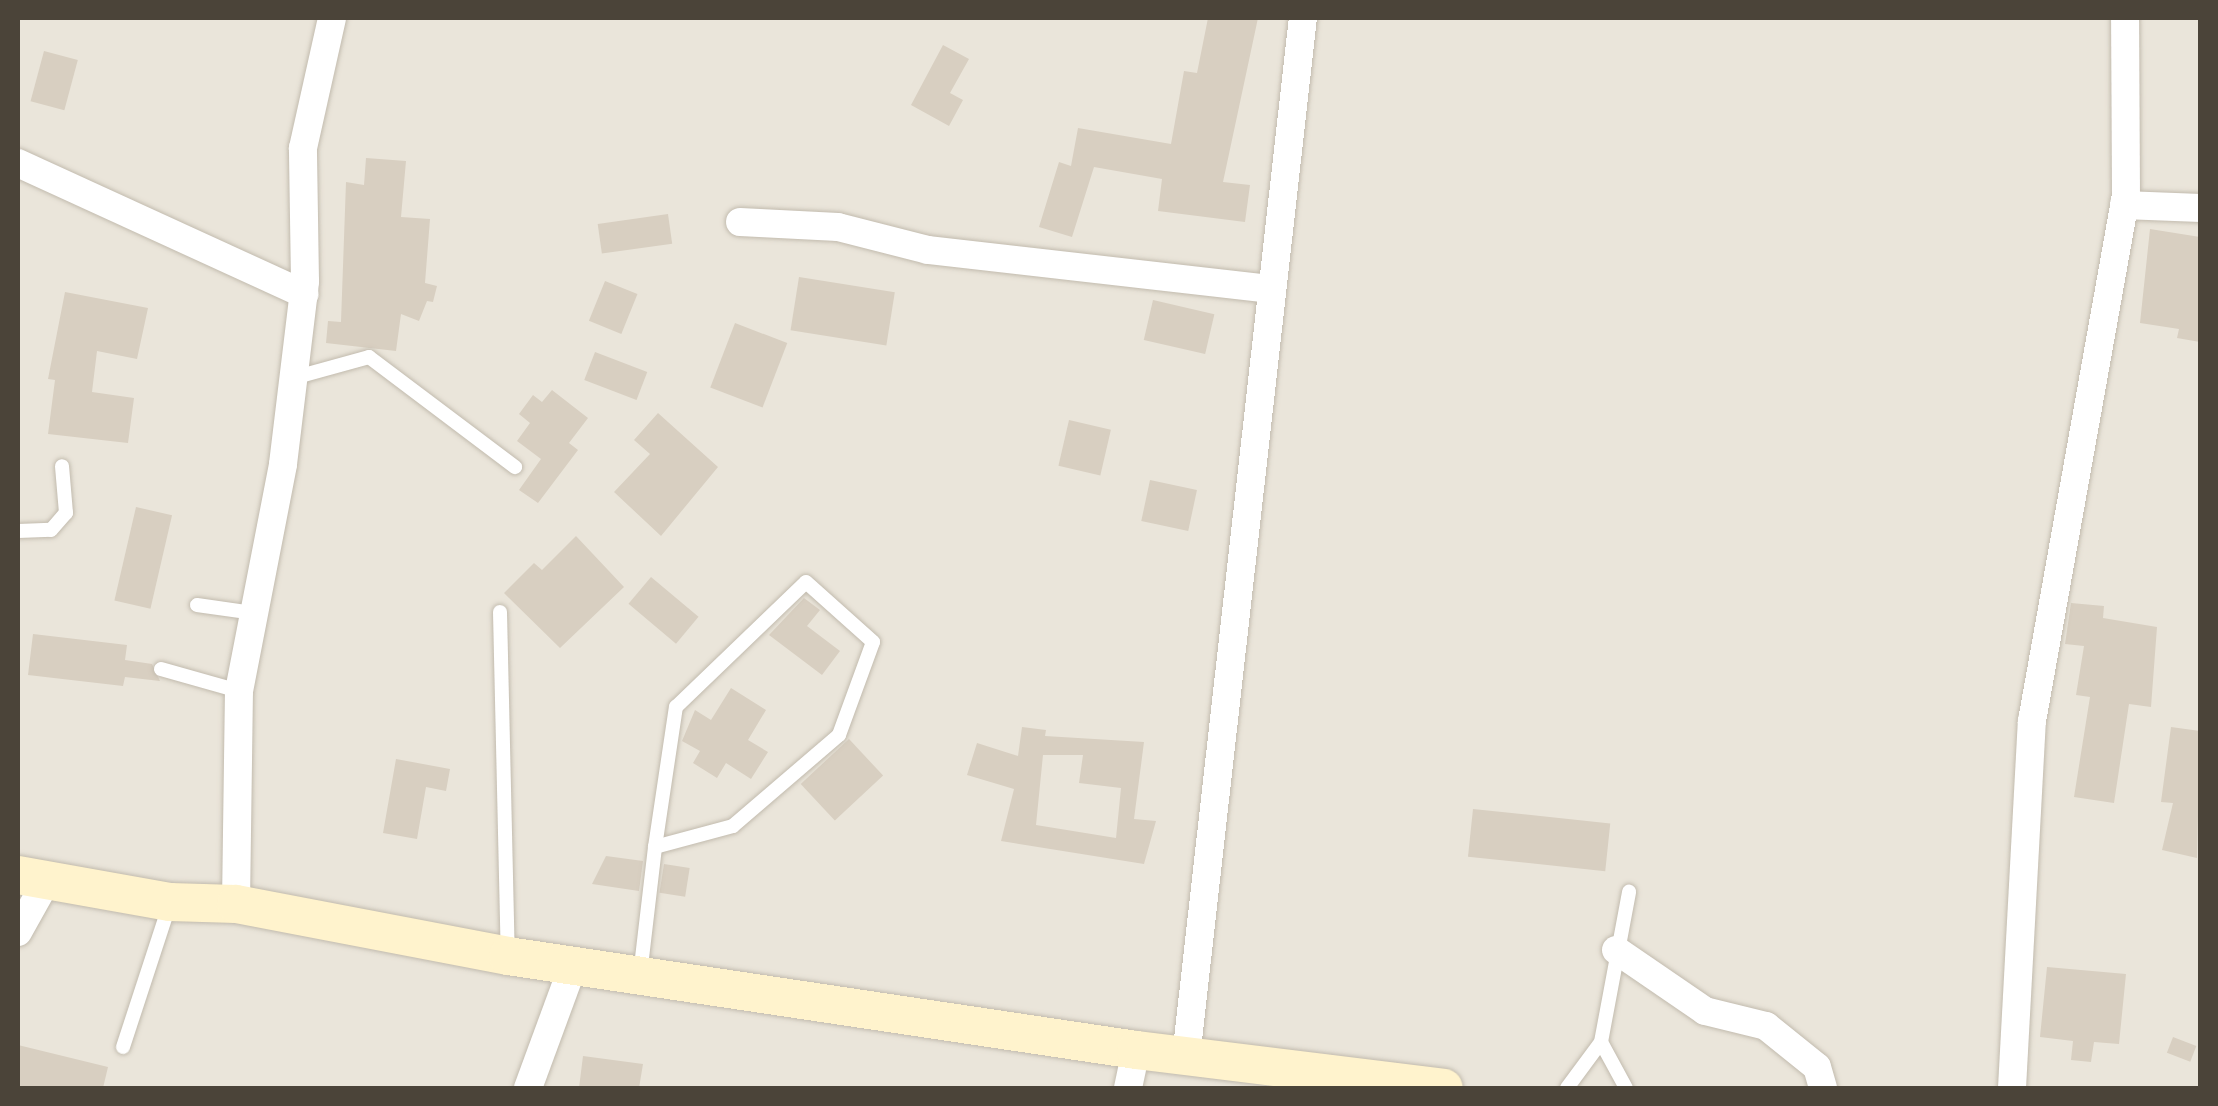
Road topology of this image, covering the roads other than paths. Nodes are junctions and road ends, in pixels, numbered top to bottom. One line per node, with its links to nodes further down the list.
1 (332, 18): 9 (street)
2 (1303, 18): 8 (street)
3 (2125, 18): 5 (street)
4 (18, 163): 9 (street)
5 (2124, 205): 6 (street); 39 (street)
6 (2200, 208)
7 (740, 222): 8 (street)
8 (1271, 289): 32 (street)
9 (304, 294): 10 (street)
10 (294, 378): 12 (lane); 16 (street)
11 (62, 466): 13 (lane)
12 (515, 468)
13 (18, 531)
14 (197, 605): 16 (lane)
15 (500, 612): 26 (lane)
16 (254, 613): 18 (street)
17 (161, 669): 18 (lane)
18 (239, 691): 23 (street)
19 (654, 846): 19 (lane); 28 (lane)
20 (32, 878): 22 (main road); 24 (street)
21 (1629, 892): 25 (lane)
22 (170, 902): 23 (main road); 30 (lane)
23 (236, 904): 26 (main road)
24 (18, 932)
25 (1616, 950): 29 (lane); 38 (street)
26 (508, 956): 27 (main road)
27 (573, 966): 28 (main road); 33 (street)
28 (640, 976): 31 (main road)
29 (1602, 1042): 36 (lane); 37 (lane)
30 (123, 1047)
31 (1136, 1050): 32 (main road); 34 (street)
32 (1186, 1056): 35 (main road)
33 (528, 1088)
34 (1128, 1088)
35 (1444, 1088)
36 (1567, 1088)
37 (1626, 1088)
38 (1823, 1088)
39 (2012, 1088)

